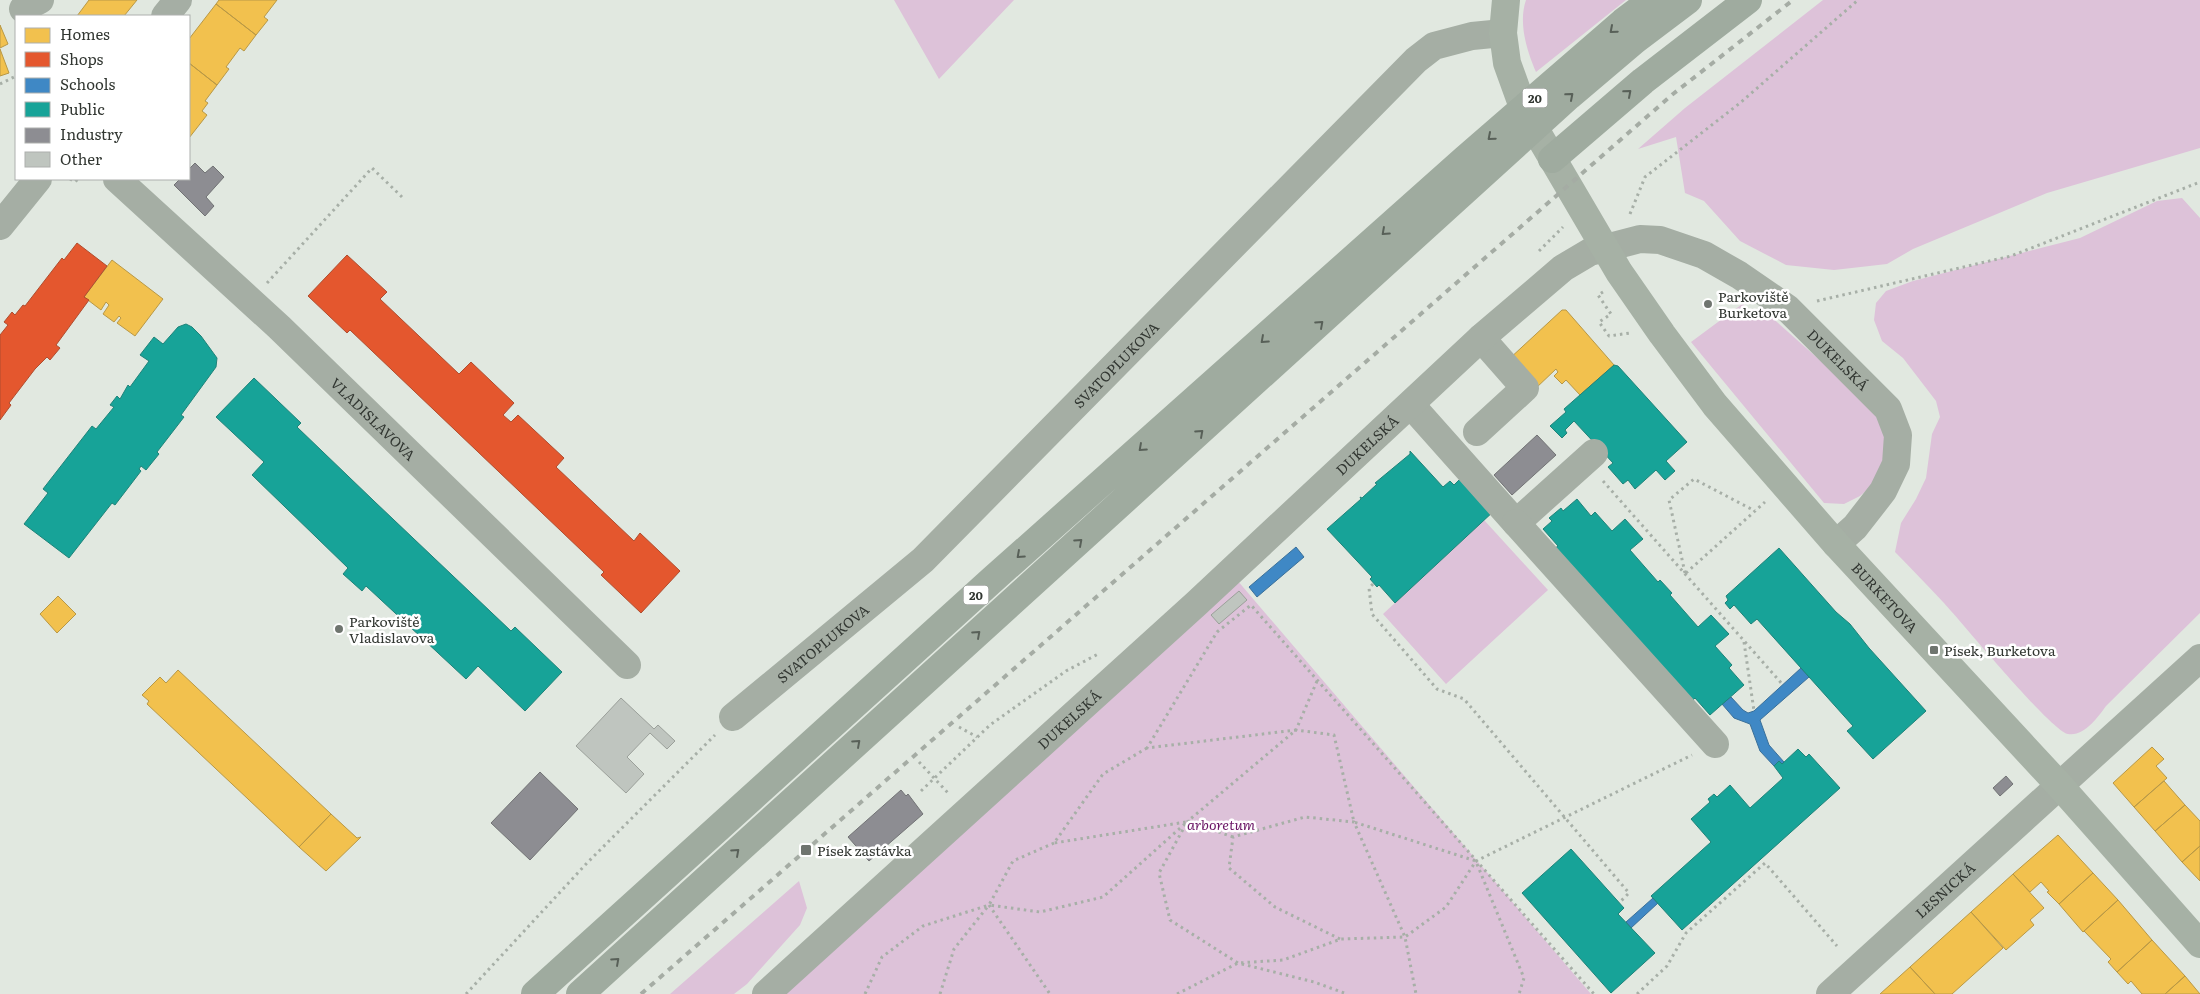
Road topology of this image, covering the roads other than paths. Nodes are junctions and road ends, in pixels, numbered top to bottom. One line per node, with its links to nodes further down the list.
1 (178, 0): 6 (street)
2 (1506, 0): 7 (main road, BURKETOVA)
3 (1652, 0): 24 (highway, 20, one-way to 24)
4 (1688, 0): 25 (highway, 20, one-way to 4)
5 (1748, 0): 8 (highway, one-way to 5)
6 (166, 15)
7 (1503, 34): 8 (main road, BURKETOVA); 20 (street, SVATOPLUKOVA)
8 (1552, 159): 17 (main road, BURKETOVA)
9 (37, 180): 11 (street)
10 (118, 180): 19 (street, VLADISLAVOVA)
11 (0, 226)
12 (1481, 338): 13 (street, DUKELSKÁ); 14 (street); 17 (street, DUKELSKÁ)
13 (1411, 405): 16 (street); 26 (street, DUKELSKÁ)
14 (1477, 432)
15 (1590, 457): 16 (street)
16 (1516, 523): 21 (street)
17 (1836, 544): 22 (main road, BURKETOVA)
18 (2200, 658): 22 (street)
19 (627, 664)
20 (733, 717)
21 (1715, 744)
22 (2060, 786): 23 (main road, BURKETOVA); 27 (street, LESNICKÁ)
23 (2200, 944)
24 (535, 994)
25 (580, 994)
26 (766, 994)
27 (1830, 994)

